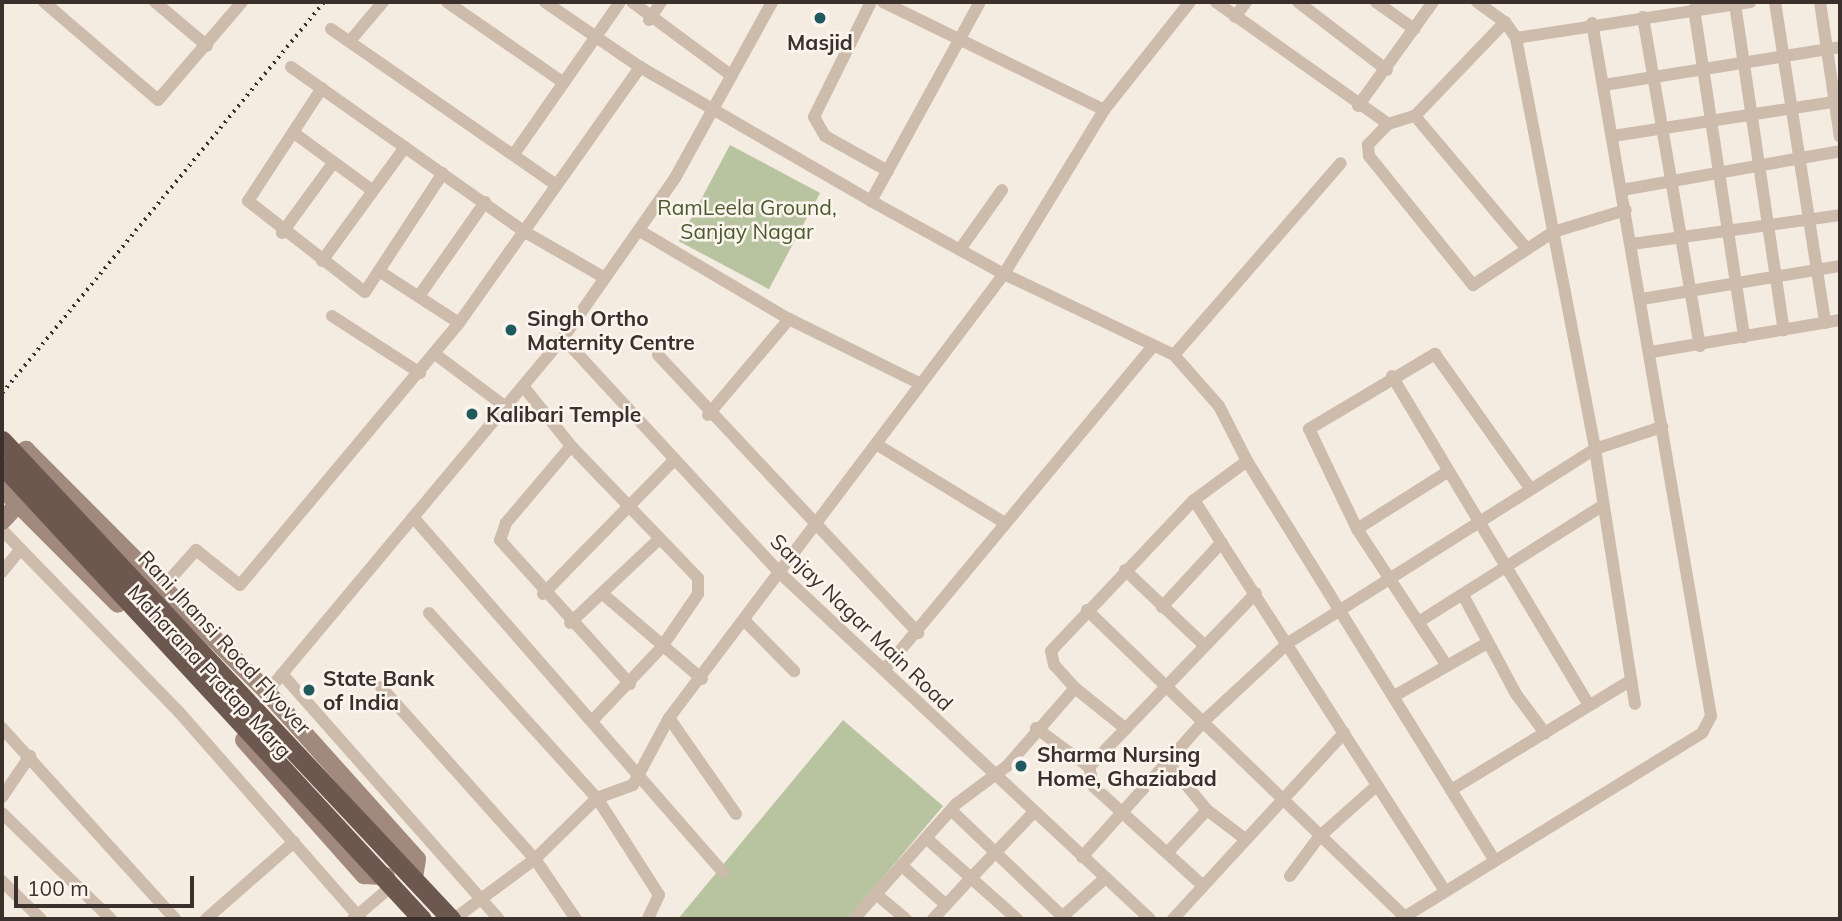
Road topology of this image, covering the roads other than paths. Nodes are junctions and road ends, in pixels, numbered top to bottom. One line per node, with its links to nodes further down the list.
1 (44, 2): 37 (street)
2 (156, 2): 37 (street)
3 (243, 2): 37 (street)
4 (383, 2): 36 (street)
5 (447, 2): 47 (street)
6 (545, 2): 35 (street)
7 (620, 2): 35 (street)
8 (632, 2): 28 (street)
9 (661, 2): 28 (street)
10 (772, 2): 46 (street)
11 (871, 2): 70 (street)
12 (883, 2): 33 (street)
13 (980, 2): 33 (street)
14 (1190, 2): 53 (street)
15 (1216, 2): 26 (street)
16 (1246, 2): 26 (street)
17 (1376, 2): 32 (street)
18 (1433, 2): 32 (street)
19 (1477, 2): 29 (street)
20 (1750, 2): 24 (street)
21 (1775, 2): 39 (street)
22 (1819, 2): 38 (street)
23 (1307, 4): 44 (street)
24 (1735, 4): 25 (street); 40 (street)
25 (1694, 9): 27 (street); 42 (street)
26 (1235, 17): 51 (street)
27 (1643, 17): 30 (street); 45 (street)
28 (649, 20): 46 (street)
29 (1505, 22): 34 (street); 56 (street)
30 (1592, 23): 34 (street); 48 (street)
31 (331, 29): 36 (street)
32 (1414, 29): 44 (street)
33 (959, 38): 53 (street); 70 (street)
34 (1516, 38): 87 (street)
35 (597, 39): 43 (street); 47 (street)
36 (350, 41): 65 (street)
37 (207, 46)
38 (1834, 48): 39 (street); 50 (street)
39 (1784, 53): 40 (street); 52 (street)
40 (1741, 59): 42 (street); 55 (street)
41 (291, 66): 49 (street)
42 (1702, 66): 45 (street); 57 (street)
43 (640, 67): 54 (street); 74 (street)
44 (1387, 70): 51 (street)
45 (1656, 74): 48 (street); 59 (street)
46 (732, 76): 54 (street)
47 (564, 83): 65 (street)
48 (1604, 85): 61 (street)
49 (322, 88): 60 (street); 63 (street)
50 (1837, 101): 52 (street); 62 (street)
51 (1358, 106): 58 (street)
52 (1792, 108): 55 (street); 66 (street)
53 (1104, 110): 97 (street)
54 (715, 111): 78 (street); 84 (street)
55 (1750, 115): 57 (street); 69 (street)
56 (1415, 116): 58 (street); 92 (street)
57 (1709, 121): 59 (street); 72 (street)
58 (1388, 124): 92 (street)
59 (1665, 129): 61 (street); 73 (street)
60 (294, 132): 67 (street); 88 (street)
61 (1613, 136): 77 (street)
62 (1840, 137)
63 (405, 147): 71 (street); 75 (street)
64 (1840, 151): 66 (street)
65 (514, 154): 74 (street)
66 (1800, 159): 69 (street); 82 (street)
67 (333, 163): 75 (street); 88 (street)
68 (1341, 163): 117 (street)
69 (1759, 167): 72 (street); 83 (street)
70 (888, 171): 78 (street)
71 (443, 173): 79 (street); 96 (street)
72 (1716, 175): 73 (street); 85 (street)
73 (1673, 183): 77 (street); 89 (street)
74 (556, 185): 86 (street)
75 (372, 190): 93 (street)
76 (1002, 190): 91 (street)
77 (1622, 190): 80 (street)
78 (871, 201): 91 (street)
79 (485, 202): 86 (street); 102 (street)
80 (1626, 210): 87 (street); 90 (street)
81 (1840, 215): 82 (street)
82 (1810, 219): 83 (street); 95 (street)
83 (1768, 225): 85 (street); 98 (street)
84 (640, 231): 99 (street); 105 (street)
85 (1725, 231): 89 (street); 100 (street)
86 (525, 232): 99 (street); 107 (street)
87 (1553, 232): 92 (street); 128 (street)
88 (282, 233): 93 (street)
89 (1683, 237): 90 (street); 101 (street)
90 (1632, 244): 103 (street)
91 (961, 248): 97 (street)
92 (1527, 249)
93 (322, 261): 96 (street)
94 (1840, 266): 95 (street)
95 (1817, 270): 98 (street); 108 (street)
96 (379, 271): 102 (street)
97 (1004, 274): 113 (street); 120 (street)
98 (1776, 277): 100 (street); 109 (street)
99 (605, 278): 111 (street)
100 (1734, 284): 101 (street); 110 (street)
101 (1691, 291): 103 (street); 112 (street)
102 (419, 296): 107 (street)
103 (1642, 299): 114 (street)
104 (332, 316): 118 (street)
105 (789, 319): 120 (street); 123 (street)
106 (1840, 320): 108 (street)
107 (459, 323): 115 (street)
108 (1825, 323): 109 (street)
109 (1784, 330): 110 (street)
110 (1744, 337): 112 (street)
111 (564, 338): 121 (street); 129 (street, Sanjay Nagar Main Road)
112 (1700, 345): 114 (street)
113 (1153, 346): 117 (street); 143 (street)
114 (1651, 352): 124 (street)
115 (435, 354): 118 (street); 122 (street)
116 (658, 355): 123 (street)
117 (1174, 355): 130 (street)
118 (421, 373): 155 (street)
119 (1392, 376): 132 (street); 135 (street); 145 (street)
120 (919, 383): 126 (street)
121 (523, 386): 122 (street); 127 (street)
122 (507, 408): 140 (street)
123 (708, 415): 144 (street)
124 (1662, 427): 128 (street); 218 (street)
125 (2, 440): 212 (highway, Rani Jhansi Road Flyover)
126 (876, 444): 143 (street); 144 (street)
127 (571, 446): 139 (street); 157 (street)
128 (1595, 450): 135 (street); 138 (street)
129 (674, 460): 139 (street); 153 (street, Sanjay Nagar Main Road)
130 (1247, 461): 136 (street); 161 (street)
131 (2, 465): 212 (highway, Rani Jhansi Road Flyover)
132 (1447, 472): 141 (street); 145 (street)
133 (2, 475): 155 (main road, Maharana Pratap Marg)
134 (2, 488): 137 (main road, Maharana Pratap Marg)
135 (1530, 488): 141 (street)
136 (1194, 500): 148 (street); 151 (street)
137 (18, 504): 142 (main road); 227 (main road, Maharana Pratap Marg)
138 (1599, 508): 150 (street); 178 (street)
139 (629, 509): 147 (street); 157 (street)
140 (413, 517): 175 (street); 188 (street)
141 (1480, 520): 150 (street); 154 (street)
142 (2, 521)
143 (1006, 523): 167 (street)
144 (815, 528): 153 (street); 167 (street)
145 (1357, 529): 154 (street)
146 (2, 530): 149 (street)
147 (659, 539): 158 (street); 171 (street)
148 (1222, 542): 156 (street); 160 (street)
149 (20, 550): 152 (street); 214 (street)
150 (1506, 569): 159 (street); 184 (street)
151 (1125, 570): 160 (street); 162 (street)
152 (2, 572)
153 (781, 574): 165 (street); 173 (street, Sanjay Nagar Main Road)
154 (1390, 575): 161 (street); 164 (street)
155 (163, 587): 182 (main road, Maharana Pratap Marg)
156 (1256, 593): 168 (street); 170 (street)
157 (543, 594): 166 (street)
158 (604, 595): 166 (street); 171 (street)
159 (1464, 597): 164 (street); 169 (street)
160 (1162, 607): 170 (street)
161 (1339, 609): 168 (street); 183 (street)
162 (1087, 610): 177 (street); 181 (street)
163 (429, 613): 202 (street)
164 (1420, 621): 172 (street)
165 (746, 622): 174 (street); 176 (street)
166 (570, 623): 179 (street)
167 (918, 633): 173 (street)
168 (1288, 643): 187 (street); 192 (street)
169 (1487, 643): 172 (street); 193 (street)
170 (1203, 644): 177 (street)
171 (661, 648): 176 (street); 179 (street)
172 (1447, 666): 183 (street)
173 (884, 670): 197 (street, Sanjay Nagar Main Road)
174 (793, 671)
175 (282, 674): 182 (street); 231 (street)
176 (702, 679): 186 (street)
177 (1166, 680): 187 (street); 191 (street)
178 (1631, 680): 184 (street); 185 (street)
179 (630, 684): 188 (street)
180 (381, 687): 219 (street)
181 (1075, 688): 190 (street); 191 (street)
182 (267, 692): 223 (main road, Maharana Pratap Marg)
183 (1396, 695): 200 (street)
184 (1588, 704): 193 (street)
185 (1635, 704)
186 (669, 718): 198 (street); 209 (street)
187 (1206, 719): 195 (street); 203 (street)
188 (593, 720): 198 (street)
189 (2, 728): 194 (street)
190 (1036, 728): 196 (street); 197 (street)
191 (1126, 729): 196 (street)
192 (1344, 733): 199 (street); 203 (street)
193 (1545, 733): 200 (street)
194 (30, 756): 201 (street); 239 (street)
195 (1170, 765): 205 (street); 207 (street)
196 (1088, 767): 207 (street)
197 (995, 776): 204 (street); 206 (street, Sanjay Nagar Main Road)
198 (638, 777): 202 (street); 221 (street)
199 (1374, 788): 210 (street); 229 (street)
200 (1451, 790): 218 (street)
201 (2, 797)
202 (597, 798): 219 (street); 245 (street)
203 (1279, 800): 210 (street); 213 (street)
204 (951, 810): 211 (street); 215 (street)
205 (1207, 810): 213 (street); 216 (street)
206 (1034, 812): 215 (street); 217 (street, Sanjay Nagar Main Road)
207 (1125, 812): 216 (street); 217 (street)
208 (2, 813): 238 (street)
209 (736, 814)
210 (1319, 837): 222 (street); 236 (street)
211 (926, 838): 220 (street); 224 (street)
212 (366, 839): 223 (highway, Rani Jhansi Road Flyover); 227 (highway, Rani Jhansi Road Flyover)
213 (1245, 839): 228 (street)
214 (294, 842): 235 (street); 240 (street)
215 (997, 850): 224 (street); 233 (street)
216 (1167, 852): 228 (street)
217 (1082, 857): 225 (street, Sanjay Nagar Main Road)
218 (1493, 857): 229 (street)
219 (535, 859): 231 (street); 244 (street)
220 (901, 865): 230 (street); 232 (street)
221 (723, 872)
222 (1290, 876)
223 (414, 877): 242 (highway, Rani Jhansi Road Flyover)
224 (971, 878): 232 (street); 249 (street)
225 (1105, 878): 233 (street); 234 (street, Sanjay Nagar Main Road)
226 (2, 881): 237 (street)
227 (390, 881): 235 (street); 241 (highway, Rani Jhansi Road Flyover)
228 (1203, 886): 250 (street)
229 (1444, 890): 236 (street)
230 (876, 894): 246 (street); 247 (street)
231 (483, 898): 242 (street); 243 (street)
232 (946, 905): 248 (street)
233 (1066, 917)
234 (1142, 917)
235 (357, 918)
236 (1403, 918)
237 (38, 919)
238 (111, 919)
239 (175, 919)
240 (206, 919)
241 (422, 919)
242 (453, 919)
243 (499, 919)
244 (576, 919)
245 (648, 919)
246 (853, 919)
247 (906, 919)
248 (933, 919)
249 (1017, 919)
250 (1173, 919)

